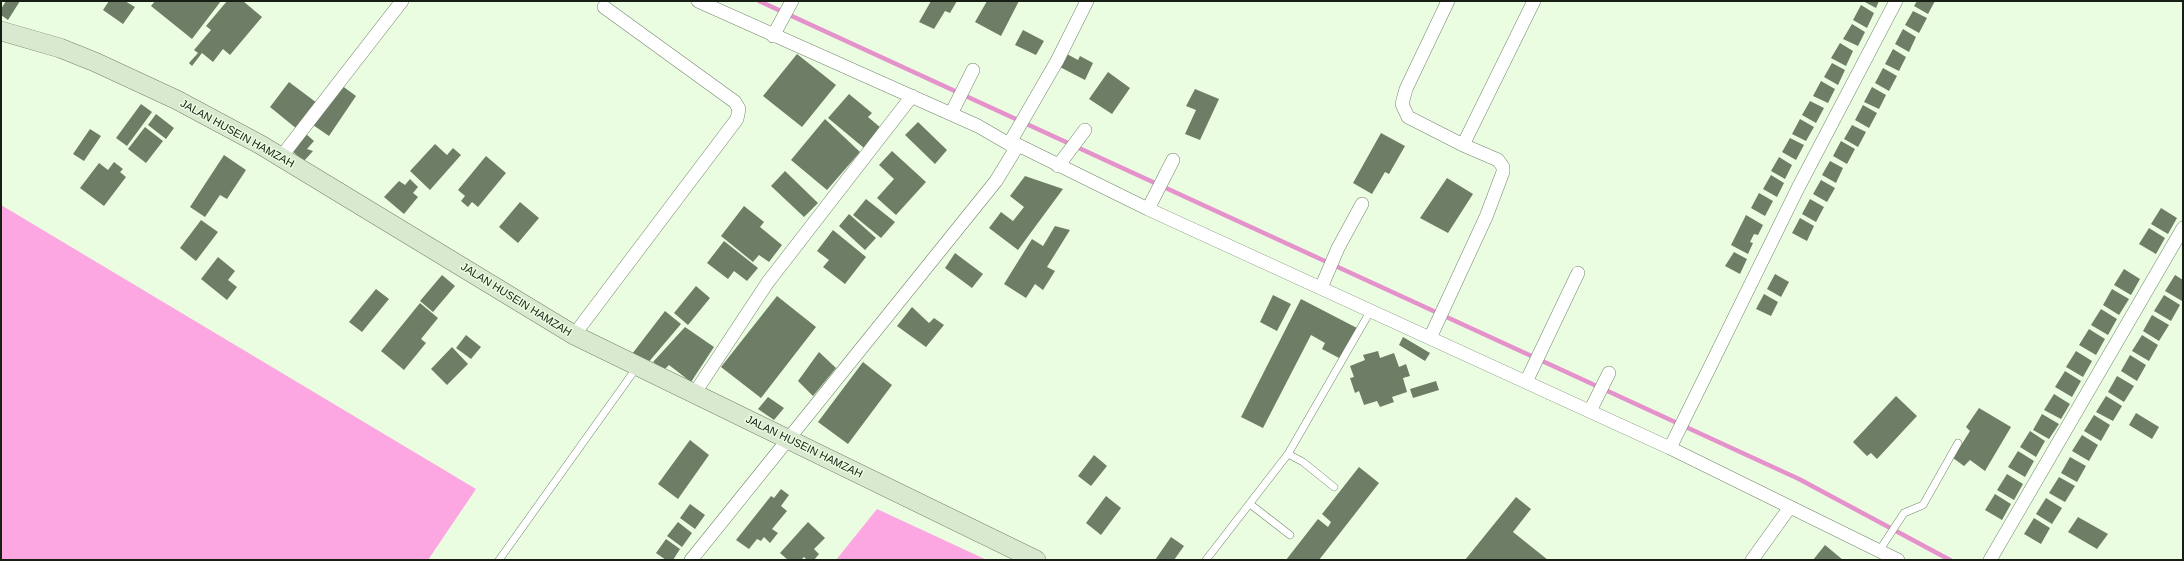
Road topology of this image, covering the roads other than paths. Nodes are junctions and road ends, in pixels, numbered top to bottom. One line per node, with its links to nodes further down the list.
1 (402, 1): 17 (street)
2 (698, 1): 10 (street)
3 (792, 1): 10 (street)
4 (1087, 1): 15 (street)
5 (1448, 1): 16 (street)
6 (1534, 1): 16 (street)
7 (1896, 1): 35 (street)
8 (604, 7): 26 (street)
9 (1, 31): 17 (street, JALAN HUSEIN HAMZAH)
10 (775, 32): 12 (street)
11 (971, 74): 13 (street)
12 (912, 96): 13 (street); 31 (street)
13 (953, 109): 15 (street)
14 (1082, 134): 18 (street)
15 (1014, 141): 18 (street); 33 (street)
16 (1463, 144): 27 (street)
17 (281, 157): 26 (street, JALAN HUSEIN HAMZAH)
18 (1060, 164): 21 (street)
19 (1171, 165): 21 (street)
20 (1362, 204): 24 (street)
21 (1149, 206): 24 (street)
22 (2183, 228): 48 (street)
23 (1578, 273): 30 (street)
24 (1323, 284): 25 (street)
25 (1371, 310): 27 (street); 36 (lane)
26 (574, 335): 28 (street, JALAN HUSEIN HAMZAH)
27 (1430, 338): 30 (street)
28 (637, 367): 31 (street, JALAN HUSEIN HAMZAH); 42 (lane)
29 (1609, 372): 32 (street)
30 (1529, 378): 32 (street)
31 (694, 394): 33 (street, JALAN HUSEIN HAMZAH)
32 (1593, 405): 35 (street)
33 (787, 439): 43 (street); 44 (street, JALAN HUSEIN HAMZAH)
34 (1958, 443): 41 (lane)
35 (1670, 447): 39 (street)
36 (1288, 454): 37 (lane); 38 (lane)
37 (1334, 487)
38 (1250, 504): 40 (lane); 45 (lane)
39 (1790, 507): 41 (street); 46 (street)
40 (1290, 535)
41 (1881, 548): 47 (street)
42 (499, 560)
43 (691, 560)
44 (1036, 560)
45 (1206, 560)
46 (1752, 560)
47 (1898, 560)
48 (1990, 560)

